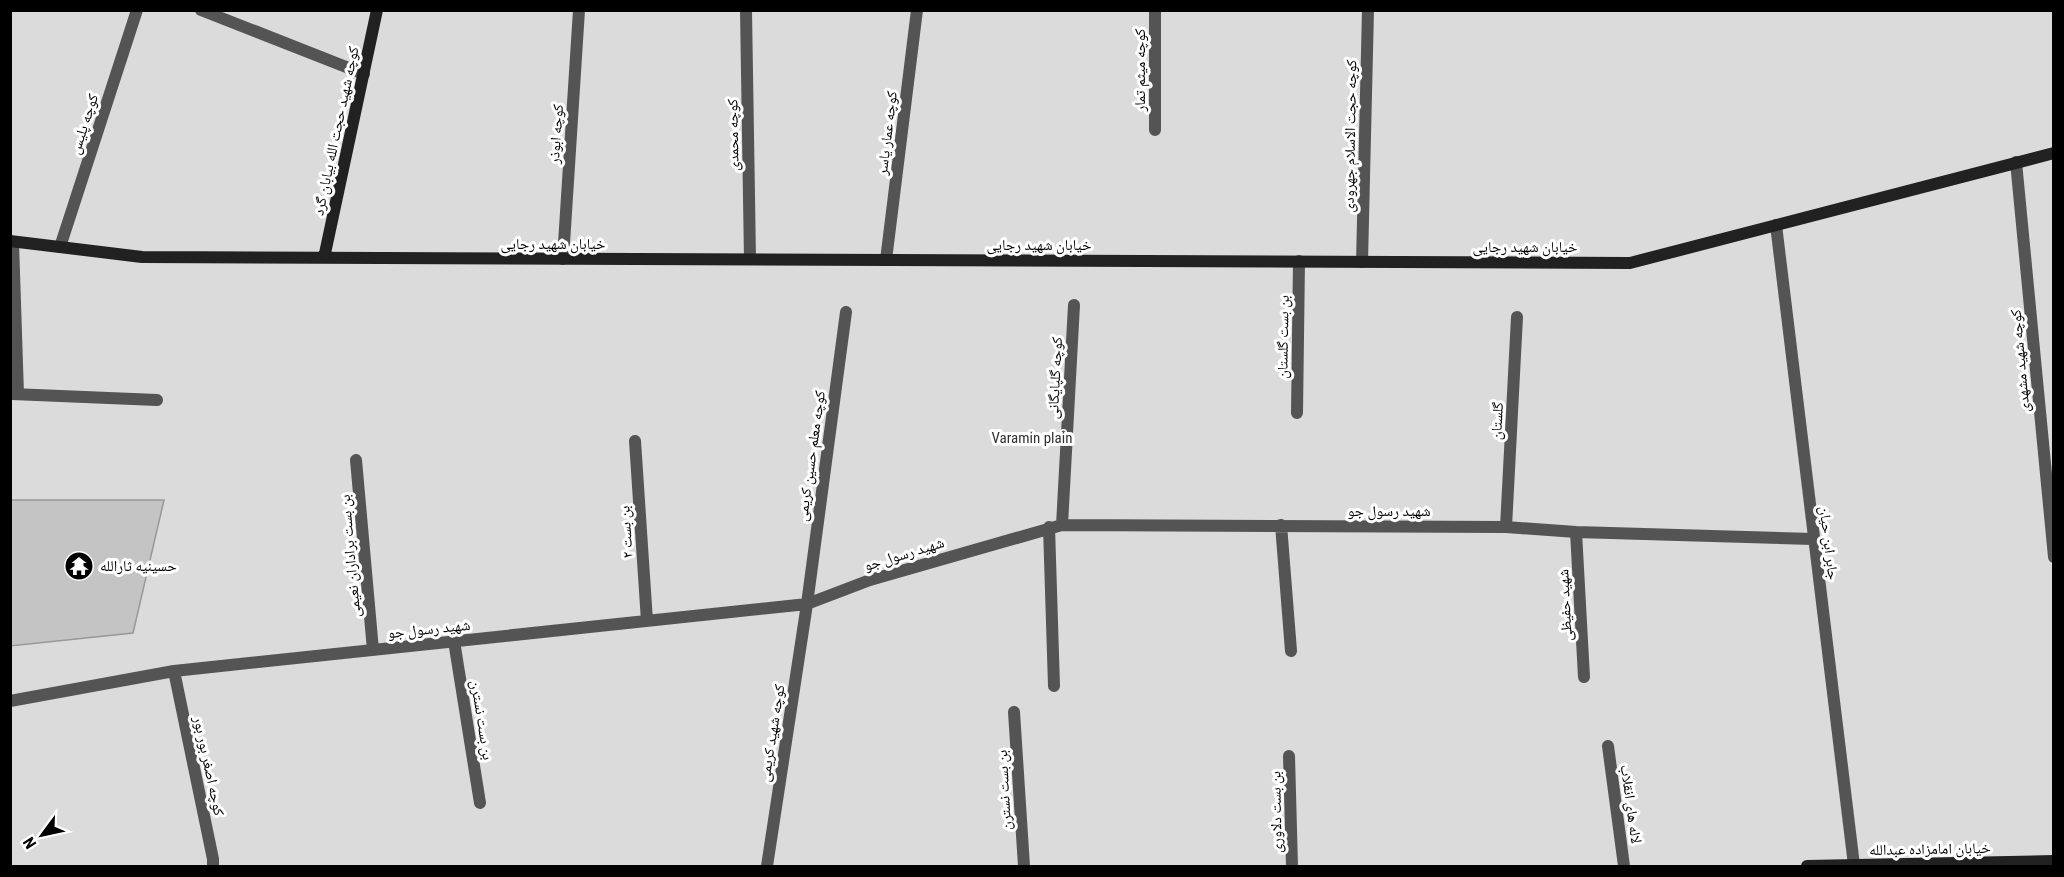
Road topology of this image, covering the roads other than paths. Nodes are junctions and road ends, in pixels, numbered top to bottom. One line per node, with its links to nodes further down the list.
1 (136, 10): 15 (street, کوچه پلیس)
2 (201, 10): 9 (street)
3 (377, 10): 9 (street, کوچه شهید حجت الله بیابان گرد)
4 (579, 10): 17 (street, کوچه ابوذر)
5 (746, 10): 18 (street, کوچه محمدی)
6 (918, 10): 19 (street, کوچه عمار یاسر)
7 (1155, 10): 10 (street, کوچه میثم تمار)
8 (1368, 10): 21 (street, کوچه حجت الاسلام جهرودی)
9 (364, 74): 16 (street, کوچه شهید حجت الله بیابان گرد)
10 (1155, 130)
11 (2054, 153): 12 (street, خیابان شهید رجایی)
12 (2016, 162): 13 (street, خیابان شهید رجایی); 35 (street, کوچه شهید مشهدی)
13 (1776, 225): 21 (street, خیابان شهید رجایی); 34 (street, جابر ابن حیان)
14 (12, 242): 15 (street, خیابان شهید رجایی); 25 (street)
15 (60, 247): 16 (street, خیابان شهید رجایی)
16 (324, 258): 17 (street, خیابان شهید رجایی)
17 (563, 259): 18 (street, خیابان شهید رجایی)
18 (750, 259): 19 (street, خیابان شهید رجایی)
19 (886, 260): 20 (street, خیابان شهید رجایی)
20 (1299, 261): 21 (street, خیابان شهید رجایی); 27 (street, بن بست گلستان)
21 (1362, 262)
22 (1074, 305): 31 (street, کوچه گلپایگانی)
23 (846, 312): 36 (street, کوچه معلم حسین کریمی)
24 (1517, 317): 32 (street, گلستان)
25 (14, 394): 26 (street)
26 (157, 400)
27 (1297, 413)
28 (635, 441): 37 (street, بن بست ۲)
29 (356, 460): 39 (street, بن بست براداران نعیمی)
30 (1281, 525): 31 (street, شهید رسول جو); 32 (street, شهید رسول جو); 40 (street)
31 (1056, 526): 36 (street, شهید رسول جو); 43 (street, کوچه گلپایگانی)
32 (1506, 526): 33 (street, شهید رسول جو)
33 (1576, 532): 34 (street, شهید رسول جو); 42 (street, شهید حفیظی)
34 (1813, 539): 50 (street, جابر ابن حیان)
35 (2054, 557)
36 (807, 604): 37 (street, شهید رسول جو); 53 (street, کوچه شهید کریمی)
37 (648, 621): 38 (street, شهید رسول جو)
38 (454, 641): 39 (street, شهید رسول جو); 48 (street, بن بست نسترن)
39 (373, 650): 41 (street, شهید رسول جو)
40 (1291, 651)
41 (174, 671): 44 (street, شهید رسول جو); 52 (street, کوچه اصغر بور بور)
42 (1584, 677)
43 (1054, 686)
44 (10, 700)
45 (1014, 712): 54 (street, بن بست نسترن)
46 (1608, 746): 56 (street, لاله های انقلاب)
47 (1289, 756): 55 (street, بن بست دلاوری)
48 (480, 803)
49 (2054, 861): 51 (street, خیابان امامزاده عبدالله)
50 (1854, 866): 51 (street, خیابان امامزاده عبدالله); 57 (street, خیابان امامزاده عبدالله)
51 (1895, 866)
52 (213, 867)
53 (767, 867)
54 (1024, 867)
55 (1292, 867)
56 (1624, 867)
57 (1807, 867)

